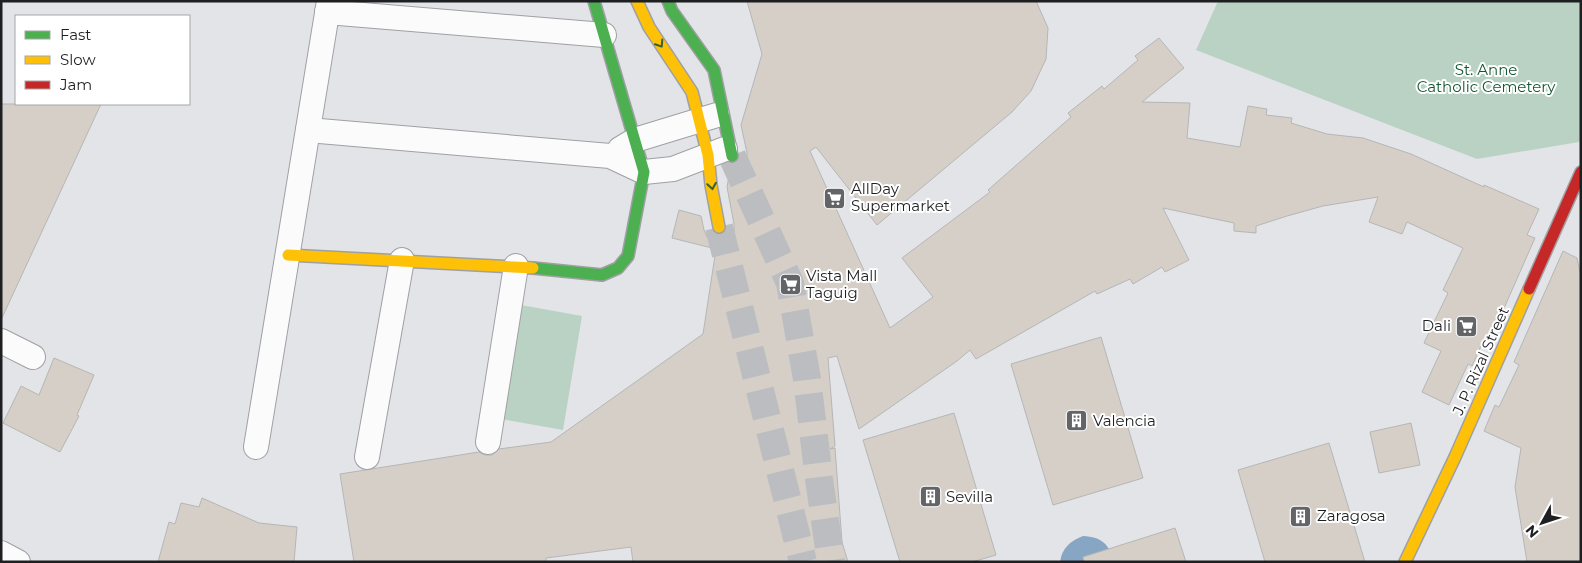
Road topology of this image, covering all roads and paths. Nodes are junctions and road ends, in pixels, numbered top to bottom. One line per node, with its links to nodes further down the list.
1 (594, 1): 5 (street)
2 (637, 1): 7 (street, one-way to 7)
3 (668, 1): 6 (street)
4 (328, 7): 5 (street); 8 (street)
5 (604, 35): 9 (street)
6 (724, 112): 7 (street); 10 (street)
7 (700, 121): 9 (street); 10 (street)
8 (308, 130): 11 (street); 15 (street)
9 (635, 140): 11 (street); 12 (street)
10 (723, 153): 12 (street); 14 (street, one-way to 14)
11 (610, 156): 12 (street)
12 (644, 172): 17 (street)
13 (1581, 172): 25 (street, J. P. Rizal Street)
14 (719, 227)
15 (288, 255): 16 (street); 21 (street)
16 (402, 260): 17 (street); 22 (street)
17 (516, 266): 20 (street)
18 (1, 341): 19 (street)
19 (33, 357)
20 (488, 442)
21 (256, 447)
22 (367, 457)
23 (1, 553): 24 (street)
24 (18, 562)
25 (1405, 562)

